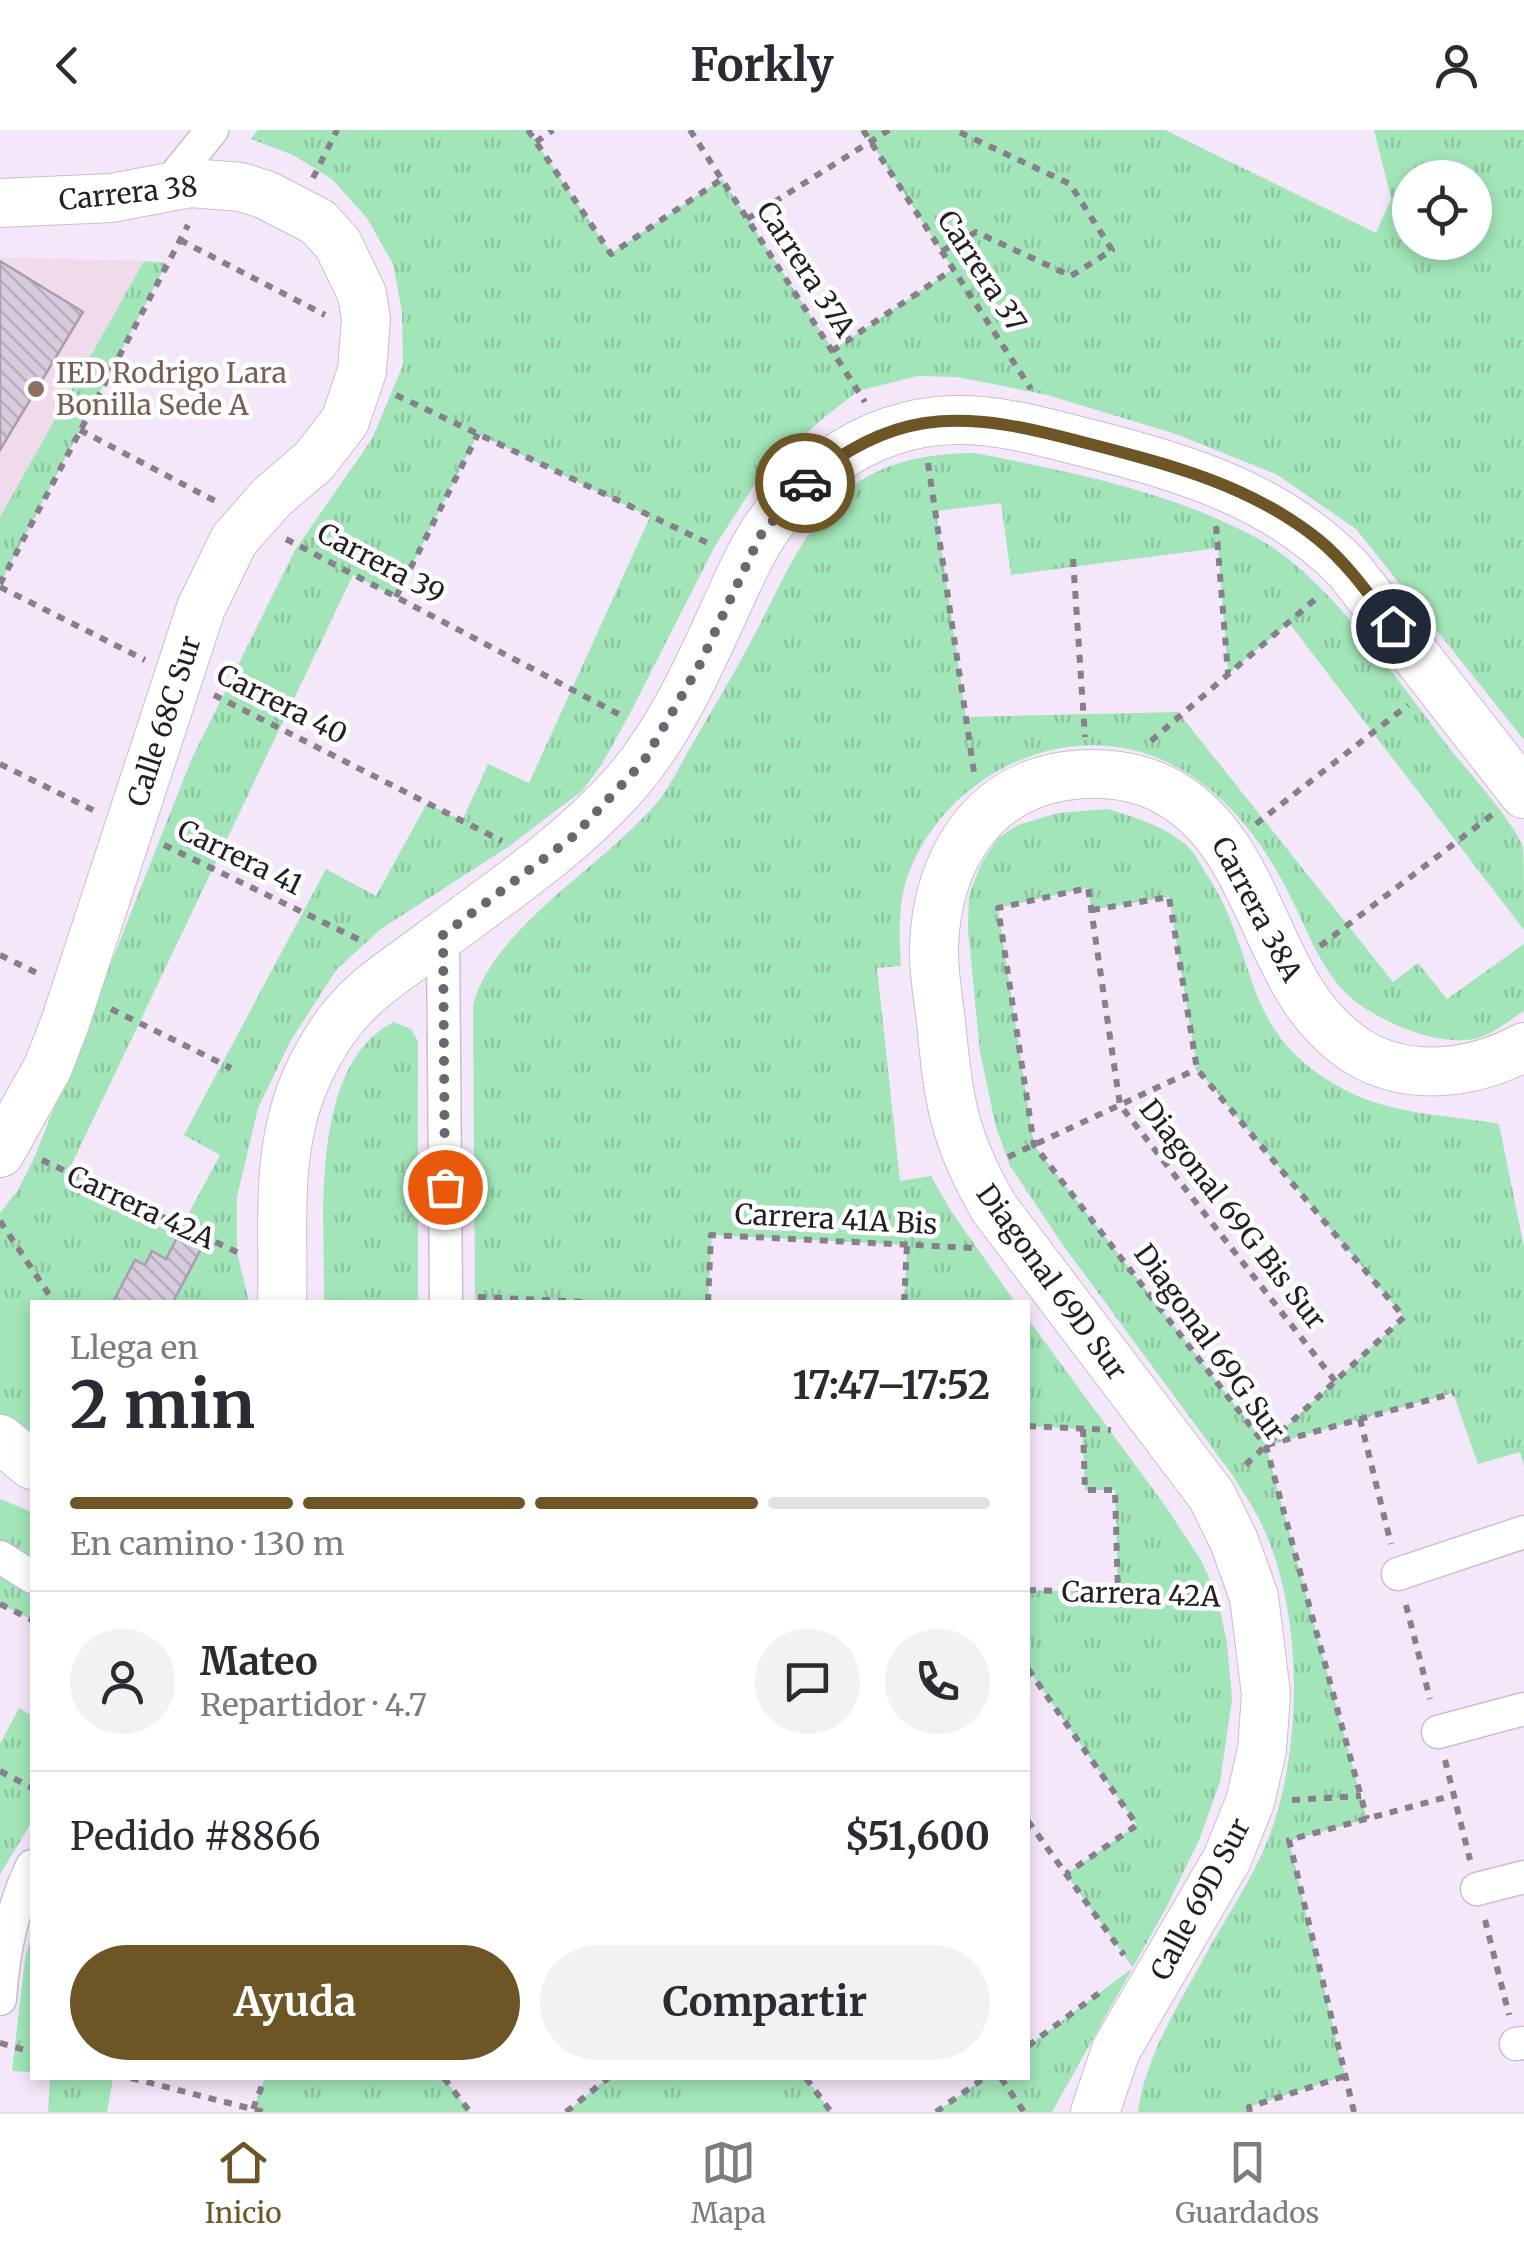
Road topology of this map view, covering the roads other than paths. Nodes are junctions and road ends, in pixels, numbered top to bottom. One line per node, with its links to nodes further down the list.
1 (212, 130): 2 (street)
2 (187, 186): 3 (street, Carrera 38); 4 (street, Carrera 38)
3 (0, 203)
4 (364, 344): 9 (street, Calle 68C Sur)
5 (1524, 794): 7 (street)
6 (981, 817): 8 (street, Carrera 38A); 16 (street, Diagonal 69D Sur)
7 (424, 949): 10 (street); 11 (street)
8 (1524, 1048)
9 (3, 1148)
10 (282, 1288)
11 (446, 1299)
12 (0, 1439): 14 (street)
13 (0, 1457): 15 (street)
14 (30, 1464)
15 (30, 1465)
16 (1212, 1496): 27 (street, Calle 69D Sur)
17 (1524, 1532): 19 (street)
18 (0, 1557): 20 (street)
19 (1398, 1574)
20 (30, 1576)
21 (1524, 1709): 22 (street)
22 (1438, 1732)
23 (30, 1871): 26 (street)
24 (1524, 1877): 25 (street)
25 (1477, 1889)
26 (0, 1999)
27 (1116, 2050): 28 (street, Calle 69D Sur); 29 (street)
28 (1075, 2112)
29 (1095, 2112)

